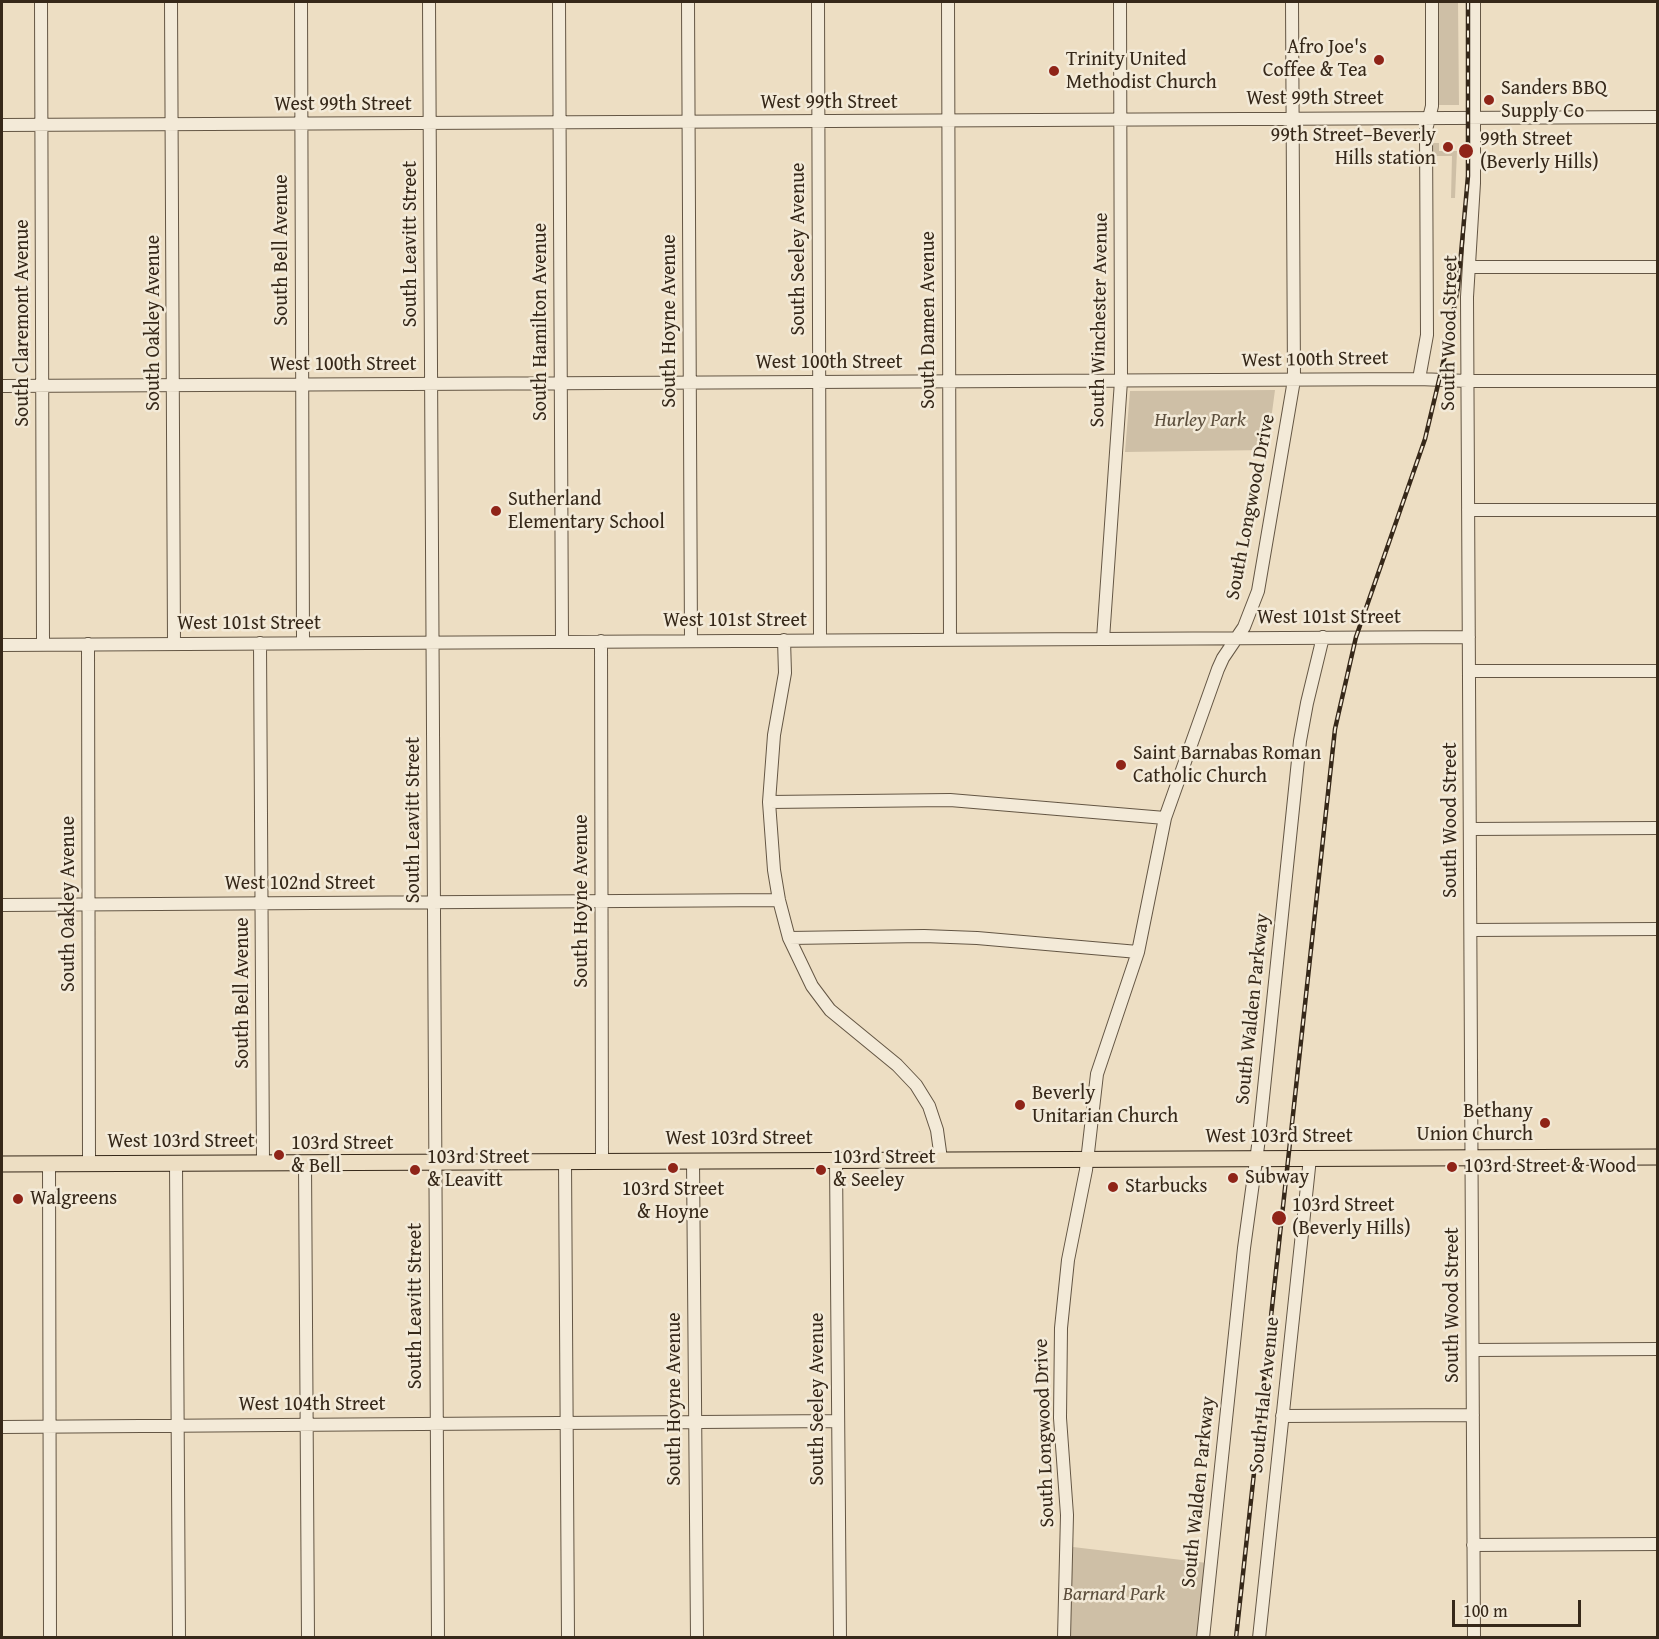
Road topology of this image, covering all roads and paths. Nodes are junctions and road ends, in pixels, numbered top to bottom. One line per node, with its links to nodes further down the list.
1 (41, 2): 25 (street, South Claremont Avenue)
2 (171, 2): 26 (street, South Oakley Avenue)
3 (301, 2): 22 (street, South Bell Avenue)
4 (429, 2): 23 (street, South Leavitt Street)
5 (559, 2): 20 (street, South Hamilton Avenue)
6 (688, 2): 21 (street, South Hoyne Avenue)
7 (818, 2): 18 (street, South Seeley Avenue)
8 (948, 2): 19 (street, South Damen Avenue)
9 (1120, 2): 17 (street, South Winchester Avenue)
10 (1292, 2): 16 (street, South Longwood Drive)
11 (1432, 2): 14 (street)
12 (1474, 2): 15 (street, South Wood Street)
13 (1658, 117): 15 (street, West 99th Street)
14 (1429, 118): 15 (street, West 99th Street); 16 (street, West 99th Street); 29 (street)
15 (1474, 118): 27 (street, South Wood Street)
16 (1292, 119): 17 (street, West 99th Street); 30 (street, South Longwood Drive)
17 (1121, 120): 19 (street, West 99th Street); 31 (street, South Winchester Avenue)
18 (818, 122): 19 (street, West 99th Street); 21 (street, West 99th Street); 34 (street, South Seeley Avenue)
19 (948, 122): 35 (street, South Damen Avenue)
20 (560, 123): 21 (street, West 99th Street); 23 (street, West 99th Street); 38 (street, South Hamilton Avenue)
21 (688, 123): 36 (street, South Hoyne Avenue)
22 (301, 124): 23 (street, West 99th Street); 26 (street, West 99th Street); 40 (street, South Bell Avenue)
23 (430, 124): 37 (street, South Leavitt Street)
24 (2, 125): 25 (street, West 99th Street)
25 (42, 125): 26 (street, West 99th Street); 42 (street, South Claremont Avenue)
26 (172, 125): 39 (street, South Oakley Avenue)
27 (1469, 267): 28 (street); 32 (street, South Wood Street)
28 (1658, 267)
29 (1419, 379): 30 (street, West 100th Street); 32 (street, West 100th Street)
30 (1294, 380): 31 (street, West 100th Street); 47 (street, South Longwood Drive)
31 (1121, 381): 35 (street, West 100th Street); 49 (street, South Winchester Avenue)
32 (1467, 381): 33 (street, West 100th Street); 43 (street, South Wood Street)
33 (1658, 381)
34 (819, 382): 35 (street, West 100th Street); 36 (street, West 100th Street); 51 (street, South Seeley Avenue)
35 (949, 382): 48 (street, South Damen Avenue)
36 (690, 383): 38 (street, West 100th Street); 54 (street, South Hoyne Avenue)
37 (431, 384): 38 (street, West 100th Street); 40 (street, West 100th Street); 55 (street, South Leavitt Street)
38 (561, 384): 52 (street, South Hamilton Avenue)
39 (173, 385): 40 (street, West 100th Street); 42 (street, West 100th Street); 60 (street, South Oakley Avenue)
40 (302, 385): 57 (street, South Bell Avenue)
41 (2, 386): 42 (street, West 100th Street)
42 (43, 386): 58 (street, South Claremont Avenue)
43 (1468, 510): 44 (street); 46 (street, South Wood Street)
44 (1658, 510)
45 (1323, 637): 46 (street, West 101st Street); 47 (street, West 101st Street); 81 (street, South Walden Parkway)
46 (1469, 637): 62 (street, South Wood Street)
47 (1237, 638): 49 (street, West 101st Street); 65 (street, South Longwood Drive)
48 (950, 639): 49 (street, West 101st Street); 51 (street, West 101st Street)
49 (1103, 639)
50 (784, 640): 51 (street, West 101st Street); 54 (street, West 101st Street); 64 (street)
51 (820, 640)
52 (562, 641): 53 (street, West 101st Street); 55 (street, West 101st Street)
53 (601, 641): 54 (street, West 101st Street); 70 (street, South Hoyne Avenue)
54 (691, 641)
55 (432, 642): 57 (street, West 101st Street); 69 (street, South Leavitt Street)
56 (260, 643): 57 (street, West 101st Street); 60 (street, West 101st Street); 72 (street, South Bell Avenue)
57 (303, 643)
58 (44, 644): 59 (street, West 101st Street); 61 (street, West 101st Street)
59 (88, 644): 60 (street, West 101st Street); 71 (street, South Oakley Avenue)
60 (174, 644)
61 (2, 645)
62 (1469, 671): 63 (street); 67 (street, South Wood Street)
63 (1658, 671)
64 (769, 802): 65 (street); 68 (street)
65 (1165, 818): 77 (street, South Longwood Drive)
66 (1658, 828): 67 (street)
67 (1470, 829): 75 (street, South Wood Street)
68 (779, 900): 70 (street, West 102nd Street); 76 (street)
69 (434, 902): 70 (street, West 102nd Street); 72 (street, West 102nd Street); 89 (street, South Leavitt Street)
70 (602, 902): 87 (street, South Hoyne Avenue)
71 (89, 904): 72 (street, West 102nd Street); 73 (street, West 102nd Street); 90 (street, South Oakley Avenue)
72 (261, 904): 92 (street, South Bell Avenue)
73 (2, 906)
74 (1658, 929): 75 (street)
75 (1471, 930): 78 (street, South Wood Street)
76 (789, 938): 77 (street); 83 (street)
77 (1138, 952): 80 (street, South Longwood Drive)
78 (1472, 1157): 79 (main road, West 103rd Street); 82 (main road, West 103rd Street); 96 (street, South Wood Street)
79 (1658, 1157)
80 (1088, 1158): 81 (main road, West 103rd Street); 83 (main road, West 103rd Street); 116 (street, South Longwood Drive)
81 (1257, 1158): 82 (main road, West 103rd Street); 117 (street, South Walden Parkway)
82 (1310, 1158): 98 (street, South Hale Avenue)
83 (941, 1159): 85 (main road, West 103rd Street)
84 (693, 1160): 85 (main road, West 103rd Street); 87 (main road, West 103rd Street); 100 (street, South Hoyne Avenue)
85 (836, 1160): 99 (street, South Seeley Avenue)
86 (566, 1161): 87 (main road, West 103rd Street); 89 (main road, West 103rd Street); 103 (street)
87 (602, 1161)
88 (305, 1162): 89 (main road, West 103rd Street); 92 (main road, West 103rd Street); 102 (street)
89 (435, 1162): 101 (street, South Leavitt Street)
90 (89, 1163): 91 (main road, West 103rd Street); 94 (main road, West 103rd Street)
91 (176, 1163): 92 (main road, West 103rd Street); 104 (street)
92 (263, 1163)
93 (2, 1164): 94 (main road, West 103rd Street)
94 (49, 1164): 106 (street)
95 (1658, 1349): 96 (street)
96 (1473, 1350): 97 (street, South Wood Street)
97 (1473, 1415): 98 (street); 108 (street, South Wood Street)
98 (1282, 1416): 118 (street, South Hale Avenue)
99 (838, 1421): 100 (street, West 104th Street); 115 (street, South Seeley Avenue)
100 (694, 1422): 103 (street, West 104th Street); 114 (street, South Hoyne Avenue)
101 (436, 1423): 102 (street, West 104th Street); 103 (street, West 104th Street); 112 (street, South Leavitt Street)
102 (307, 1424): 104 (street, West 104th Street); 111 (street)
103 (567, 1424): 113 (street)
104 (178, 1425): 106 (street, West 104th Street); 110 (street)
105 (2, 1426): 106 (street, West 104th Street)
106 (50, 1427): 109 (street)
107 (1658, 1544): 108 (street)
108 (1473, 1545): 119 (street, South Wood Street)
109 (50, 1638)
110 (179, 1638)
111 (308, 1638)
112 (438, 1638)
113 (568, 1638)
114 (697, 1638)
115 (840, 1638)
116 (1064, 1638)
117 (1203, 1638)
118 (1259, 1638)
119 (1474, 1638)

